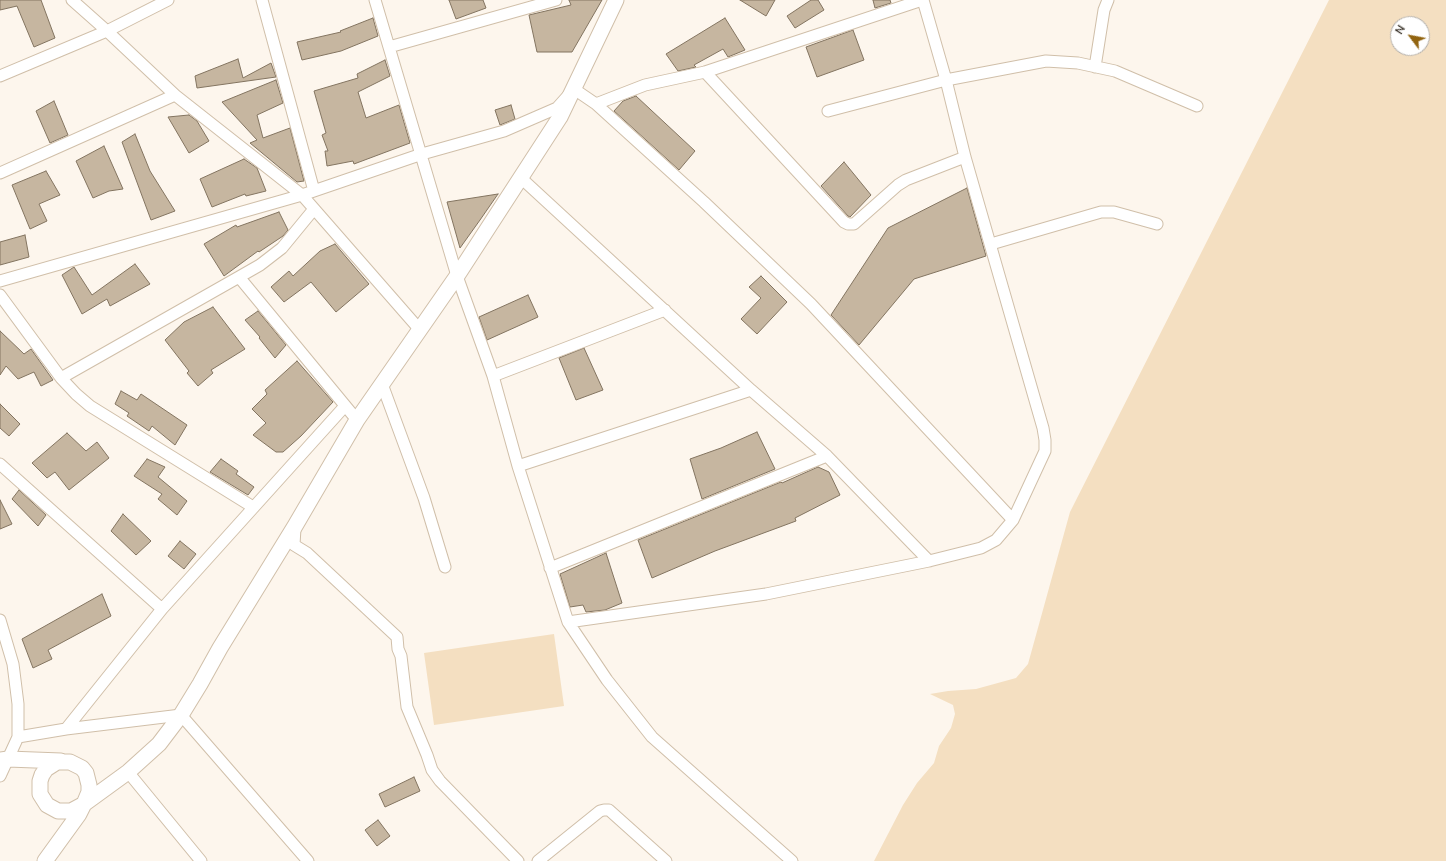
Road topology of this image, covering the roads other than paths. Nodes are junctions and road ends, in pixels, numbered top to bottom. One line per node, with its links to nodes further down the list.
1 (72, 0): 9 (street)
2 (168, 0): 9 (street)
3 (262, 0): 24 (street)
4 (375, 0): 10 (street)
5 (556, 0): 10 (street)
6 (616, 0): 15 (main road)
7 (923, 0): 12 (street); 14 (street)
8 (1108, 0): 11 (street)
9 (107, 31): 13 (street); 16 (street)
10 (389, 47): 20 (street)
11 (1095, 67): 14 (street); 18 (street)
12 (705, 72): 17 (street); 21 (street)
13 (0, 76)
14 (946, 80): 19 (street); 21 (street)
15 (574, 89): 17 (street); 20 (street); 23 (main road)
16 (175, 95): 22 (street); 25 (street)
17 (596, 104): 45 (street)
18 (1197, 106)
19 (828, 111)
20 (422, 154): 24 (street); 29 (street)
21 (965, 157): 28 (street)
22 (0, 173)
23 (521, 178): 29 (main road); 33 (street)
24 (314, 191): 25 (street)
25 (302, 195): 26 (street); 31 (street)
26 (314, 209): 30 (street); 34 (street)
27 (1157, 224): 28 (street)
28 (991, 244): 45 (street)
29 (457, 276): 34 (main road); 35 (street)
30 (239, 277): 36 (street); 39 (street)
31 (0, 281)
32 (0, 295): 36 (street)
33 (665, 310): 35 (street); 38 (street)
34 (420, 330): 37 (main road)
35 (493, 376): 43 (street)
36 (62, 378): 44 (street)
37 (382, 384): 40 (main road); 48 (street)
38 (751, 390): 41 (street); 43 (street)
39 (345, 406): 40 (street); 44 (street)
40 (357, 420): 46 (main road)
41 (827, 456): 47 (street); 49 (street)
42 (0, 464): 50 (street)
43 (518, 466): 49 (street)
44 (253, 507): 50 (street)
45 (1014, 520): 47 (street)
46 (295, 526): 53 (main road); 64 (street)
47 (929, 561): 52 (street)
48 (445, 567)
49 (550, 568): 52 (street)
50 (162, 608): 54 (street)
51 (0, 620): 55 (street)
52 (568, 622): 67 (street)
53 (181, 715): 54 (street); 58 (main road); 63 (street)
54 (66, 729): 55 (street)
55 (18, 737): 56 (street)
56 (4, 760): 57 (main road); 59 (street)
57 (64, 761): 60 (main road); 60 (main road)
58 (128, 772): 60 (main road); 62 (street)
59 (0, 776)
60 (84, 804): 61 (main road)
61 (45, 861)
62 (201, 861)
63 (308, 861)
64 (518, 861)
65 (538, 861): 66 (street)
66 (666, 861)
67 (792, 861)

